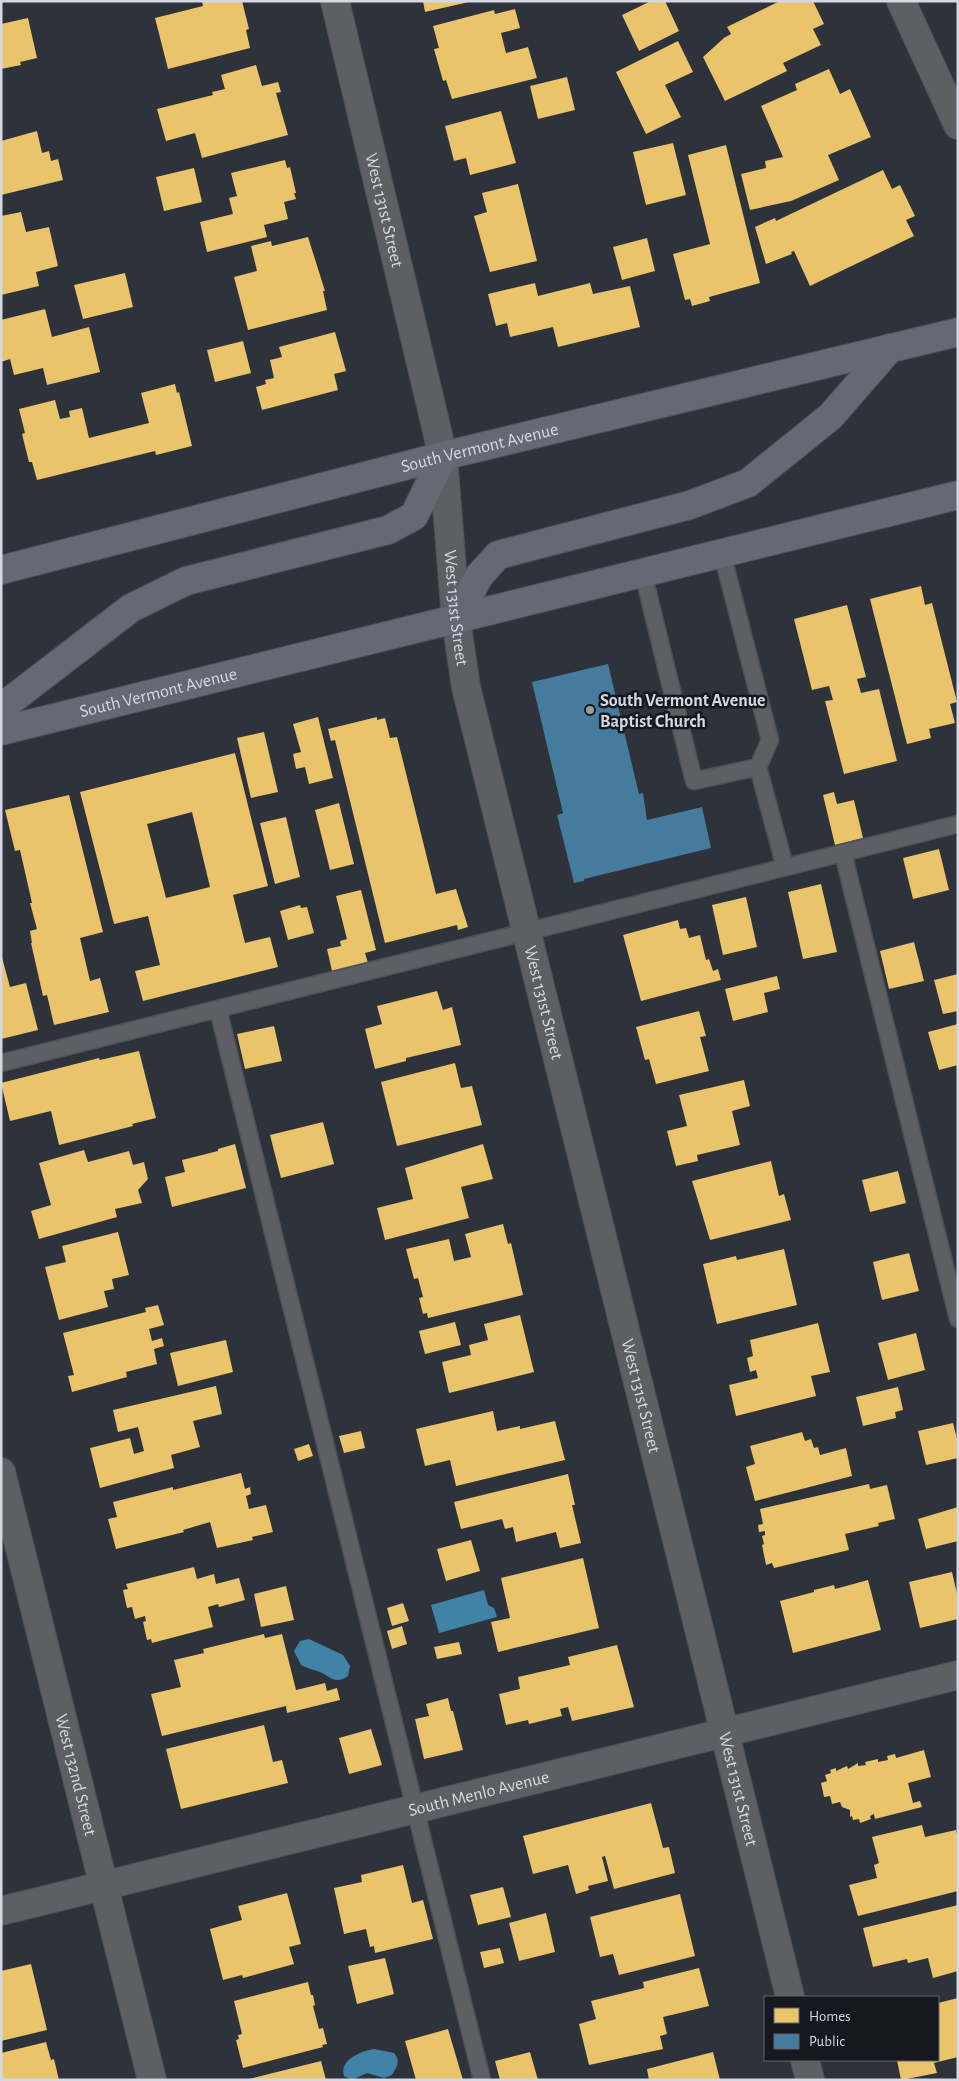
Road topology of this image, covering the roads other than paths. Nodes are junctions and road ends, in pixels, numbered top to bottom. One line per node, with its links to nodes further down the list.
1 (335, 1): 6 (street, West 131st Street)
2 (901, 1): 3 (street)
3 (958, 124)
4 (958, 332): 5 (main road, South Vermont Avenue)
5 (890, 348): 6 (main road, South Vermont Avenue); 11 (main road)
6 (443, 456): 9 (main road, South Vermont Avenue); 11 (street, West 131st Street); 12 (main road)
7 (958, 495): 8 (main road, South Vermont Avenue)
8 (722, 553): 10 (main road, South Vermont Avenue); 14 (lane)
9 (1, 570)
10 (643, 573): 11 (main road, South Vermont Avenue); 14 (lane)
11 (456, 620): 13 (main road, South Vermont Avenue); 18 (street, West 131st Street)
12 (1, 708)
13 (1, 731)
14 (758, 768): 17 (lane)
15 (958, 824): 16 (lane)
16 (843, 853): 17 (lane); 21 (lane)
17 (785, 867): 18 (lane)
18 (526, 932): 19 (lane); 24 (street, West 131st Street)
19 (218, 1009): 20 (lane); 25 (lane)
20 (1, 1063)
21 (958, 1319)
22 (1, 1472): 26 (street, West 132nd Street)
23 (958, 1675): 24 (street, South Menlo Avenue)
24 (724, 1732): 25 (street, South Menlo Avenue); 28 (street, West 131st Street)
25 (415, 1810): 26 (street, South Menlo Avenue); 31 (lane)
26 (105, 1886): 27 (street, South Menlo Avenue); 30 (street, West 132nd Street)
27 (1, 1911)
28 (790, 1996)
29 (805, 2061): 32 (street)
30 (152, 2080)
31 (482, 2080)
32 (810, 2080)

